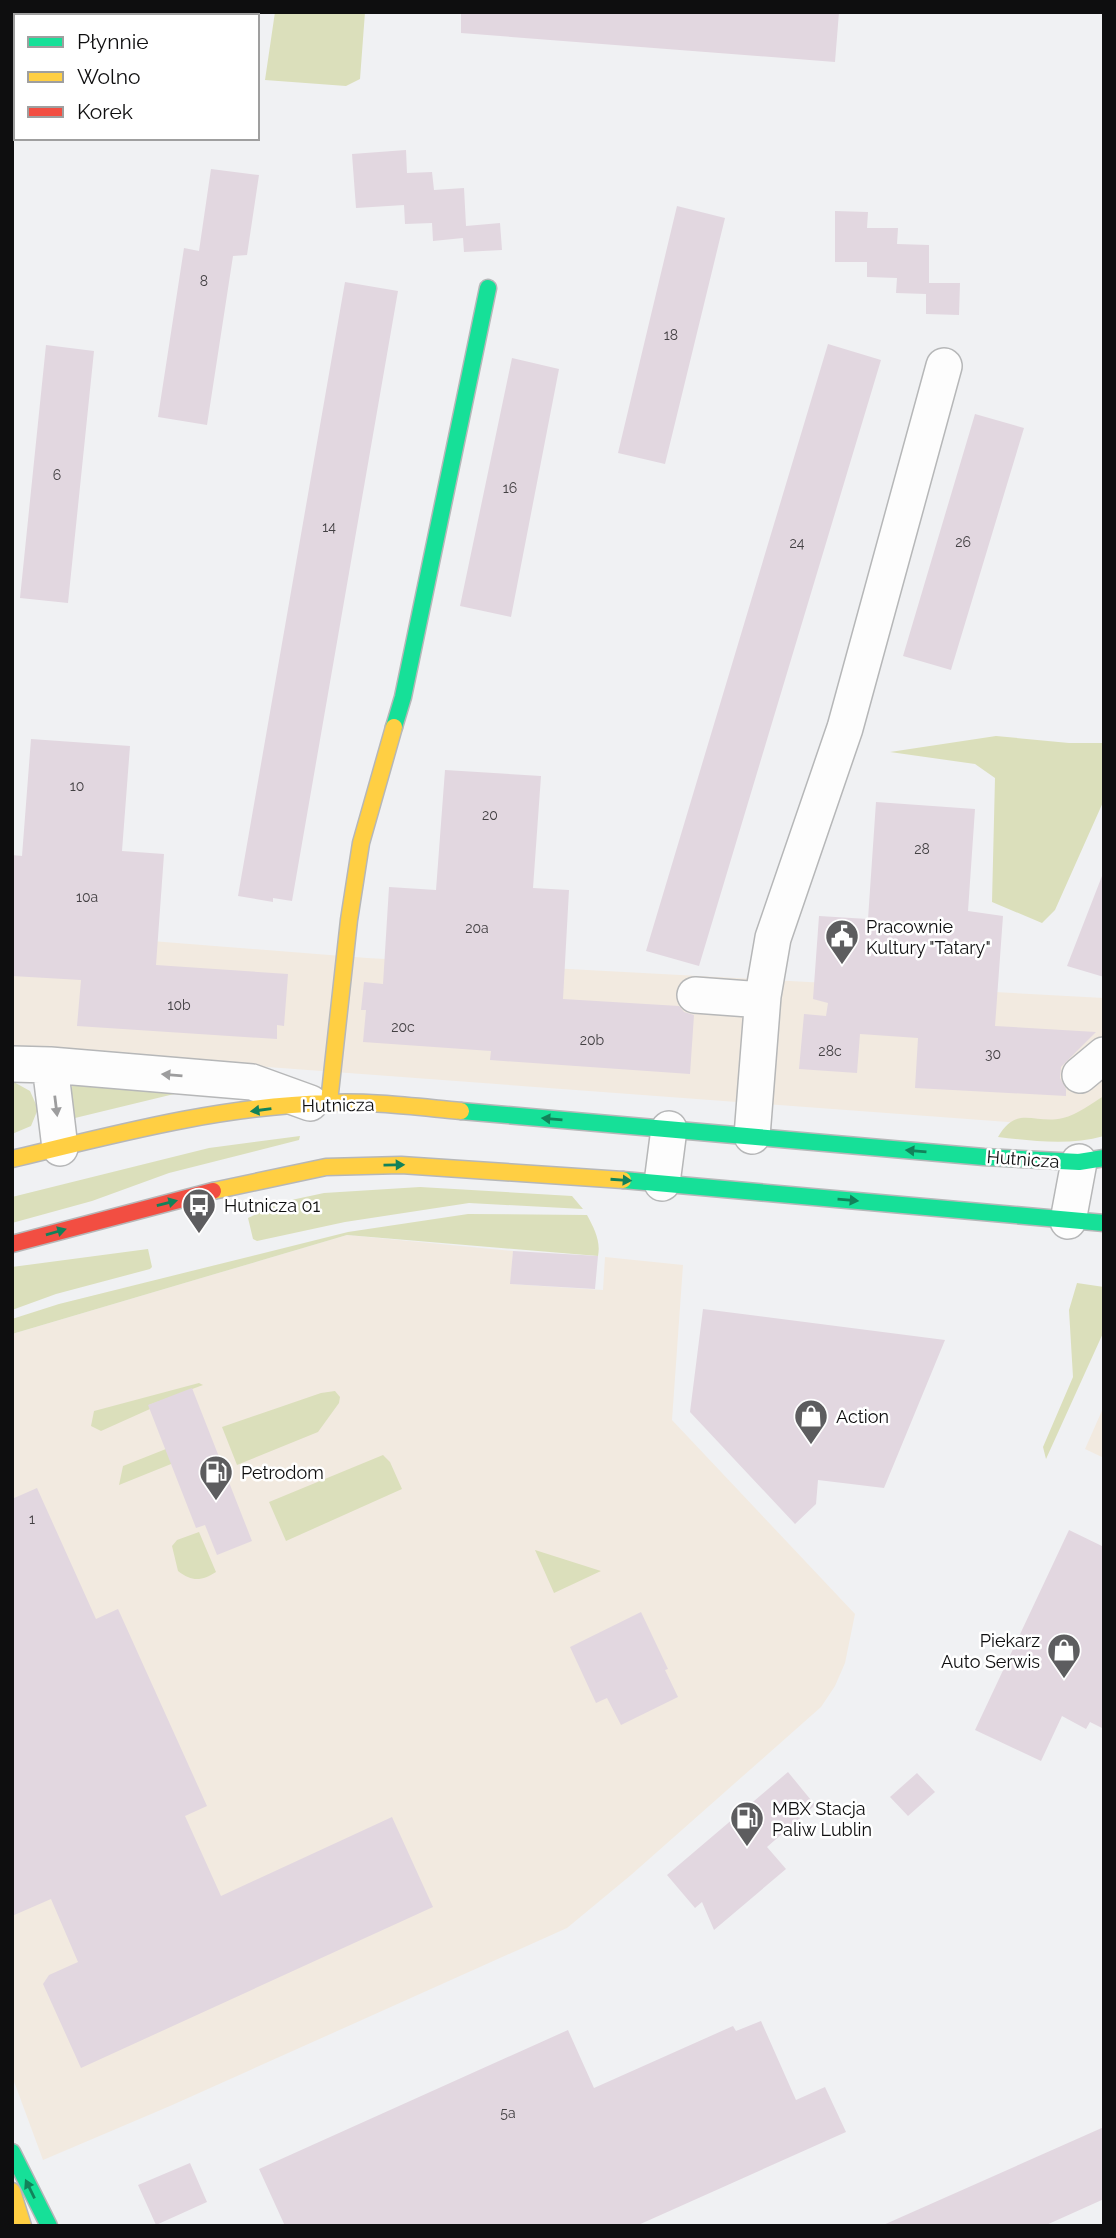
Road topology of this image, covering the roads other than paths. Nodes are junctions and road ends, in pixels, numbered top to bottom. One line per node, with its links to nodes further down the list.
1 (488, 288): 7 (street)
2 (944, 366): 9 (street)
3 (695, 995): 4 (street)
4 (749, 999)
5 (12, 1064): 6 (street)
6 (50, 1065): 7 (street, one-way to 6); 10 (street, one-way to 10)
7 (319, 1102): 8 (street, Hutnicza, one-way to 7); 10 (street, Hutnicza, one-way to 10)
8 (669, 1129): 9 (street, Hutnicza); 13 (street)
9 (752, 1136): 12 (street, Hutnicza, one-way to 9)
10 (60, 1147): 11 (street, Hutnicza)
11 (12, 1159)
12 (1091, 1160): 14 (street, Hutnicza)
13 (662, 1183): 14 (street, one-way to 14); 16 (street, one-way to 13)
14 (1068, 1221): 15 (street)
15 (1104, 1223)
16 (12, 1244)
17 (12, 2152): 20 (street, one-way to 17)
18 (12, 2191): 19 (street)
19 (23, 2226)
20 (49, 2226)

